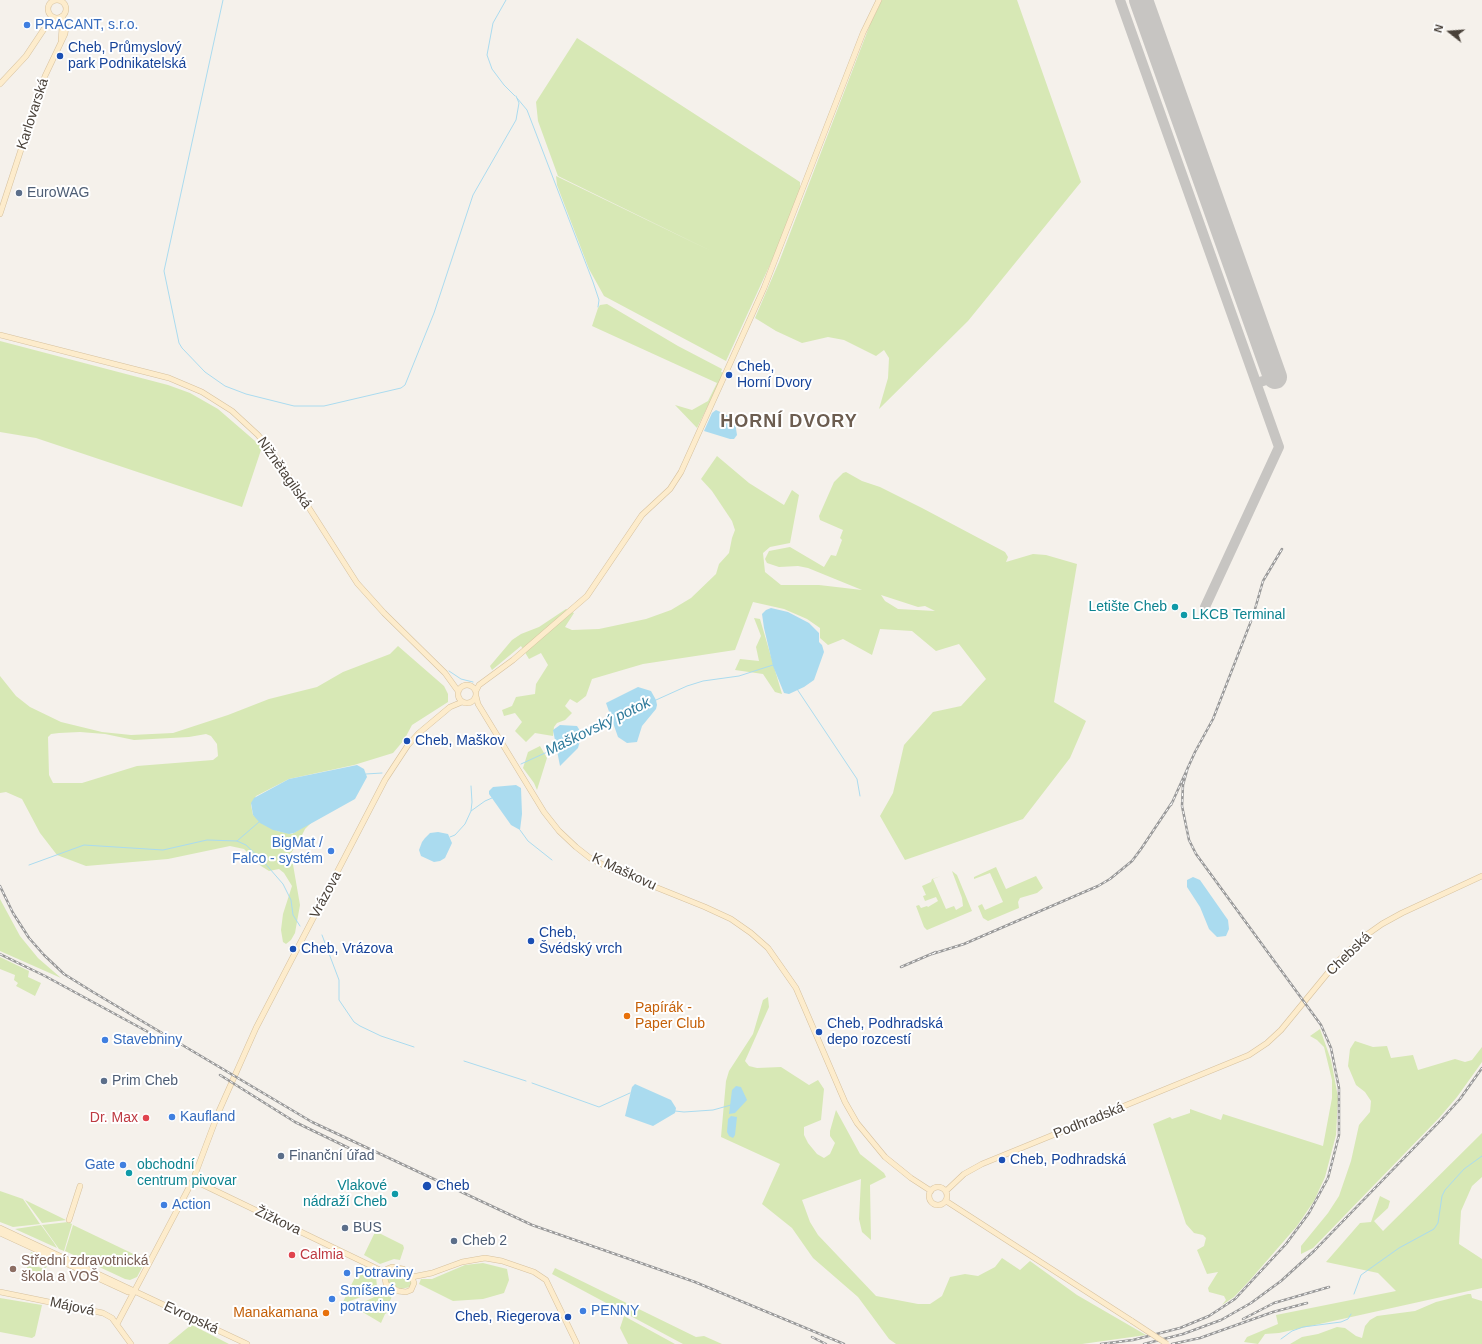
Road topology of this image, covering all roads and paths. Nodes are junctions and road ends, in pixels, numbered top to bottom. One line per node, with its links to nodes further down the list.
1 (879, 0): 10 (street)
2 (62, 1): 3 (street); 3 (street)
3 (57, 17): 4 (street); 5 (street, Karlovarská)
4 (0, 84)
5 (0, 214)
6 (0, 334): 7 (street, Nižnětagilská)
7 (445, 673): 8 (street); 11 (street, Nižnětagilská)
8 (464, 685): 9 (street); 11 (street)
9 (471, 685): 10 (street); 12 (street)
10 (479, 685): 12 (street)
11 (458, 693): 13 (street); 15 (street)
12 (476, 694): 14 (street); 16 (street, K Maškovu)
13 (462, 702): 14 (street); 15 (street, Vrázova)
14 (469, 703): 16 (street)
15 (450, 707): 19 (street, Vrázova)
16 (484, 715): 22 (street, K Maškovu)
17 (1482, 876): 18 (street, Chebská)
18 (1237, 1060): 21 (street, Podhradská)
19 (193, 1180): 27 (street, Žižkova); 30 (street, Vrázova)
20 (80, 1186): 24 (street)
21 (946, 1190): 22 (street); 23 (street)
22 (930, 1191): 23 (street)
23 (946, 1201): 35 (street, bridge)
24 (69, 1220)
25 (0, 1228): 30 (street, Evropská)
26 (0, 1233): 30 (street, Evropská)
27 (384, 1272): 28 (street); 28 (street)
28 (412, 1277): 34 (street)
29 (0, 1292): 31 (street, Májová)
30 (135, 1292): 31 (street, Vrázova); 33 (street, Evropská)
31 (117, 1324): 32 (street, Májová)
32 (131, 1344)
33 (247, 1344)
34 (577, 1344)
35 (1167, 1344)

